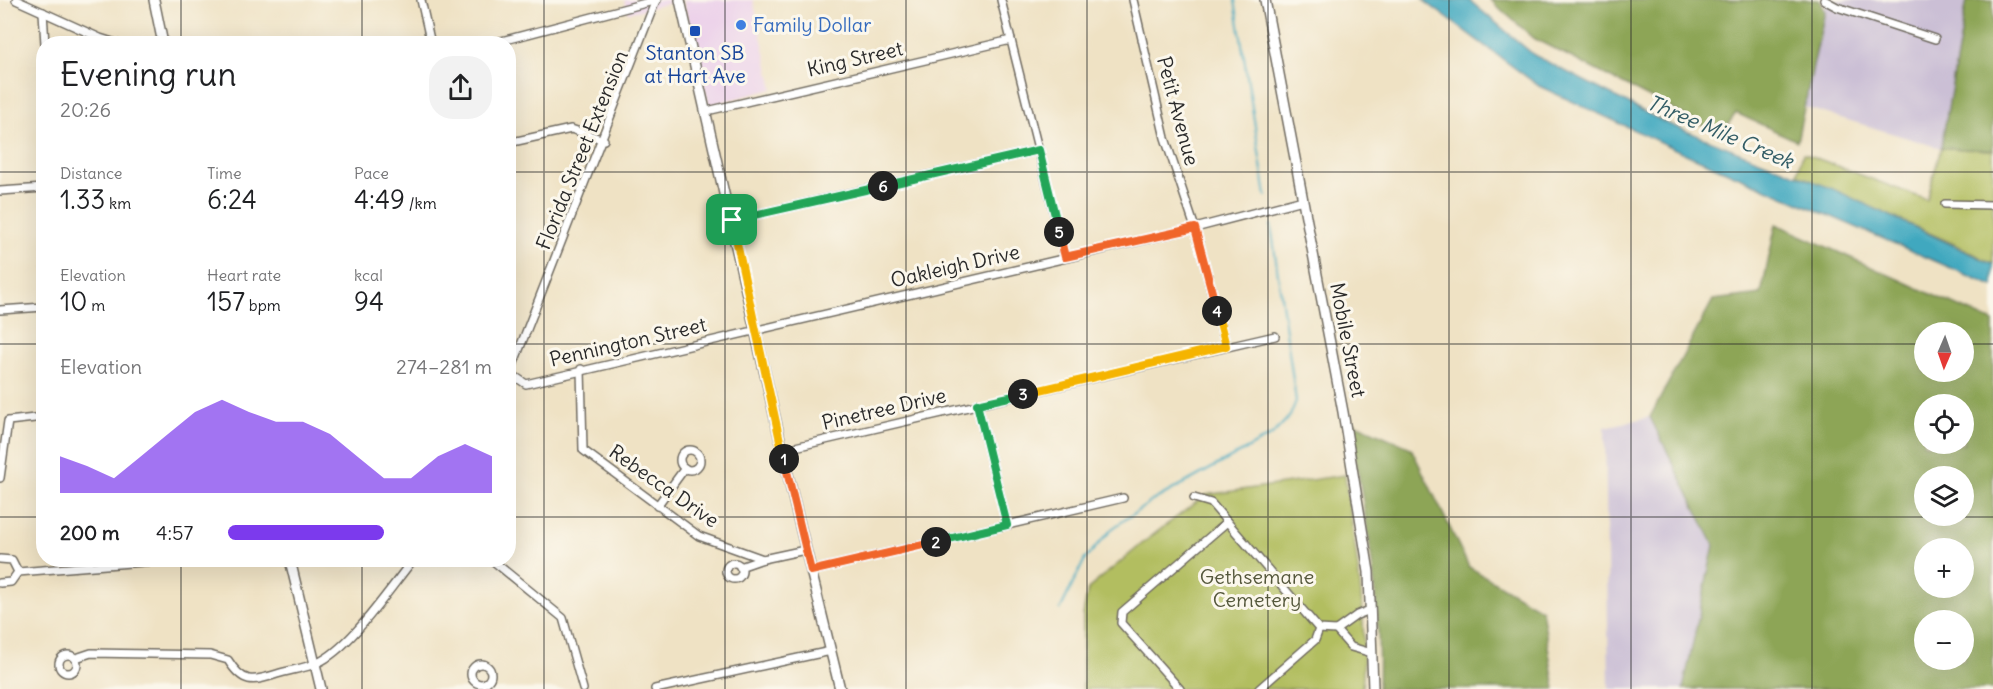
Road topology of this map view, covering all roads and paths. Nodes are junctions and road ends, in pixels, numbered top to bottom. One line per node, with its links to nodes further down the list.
1 (16, 0): 10 (street)
2 (154, 0): 13 (street)
3 (421, 0): 14 (street)
4 (657, 0): 15 (street); 19 (street, Florida Street Extension)
5 (680, 0): 18 (street)
6 (1002, 0): 17 (street)
7 (1133, 0): 28 (street, Petit Avenue)
8 (1265, 0): 24 (street, Mobile Street)
9 (1824, 0): 16 (street)
10 (43, 12): 11 (street); 12 (street)
11 (44, 36)
12 (96, 36)
13 (161, 36)
14 (429, 36)
15 (516, 37)
16 (1935, 39)
17 (1011, 40): 18 (street, King Street); 21 (street)
18 (707, 111): 27 (street)
19 (604, 140): 20 (street); 35 (street, Florida Street Extension)
20 (516, 141)
21 (1039, 150): 27 (street); 29 (street)
22 (36, 189): 23 (street)
23 (0, 191)
24 (1303, 200): 28 (street, Oakleigh Drive); 59 (street, Mobile Street)
25 (1945, 204): 26 (street)
26 (1993, 205)
27 (732, 220): 32 (street)
28 (1195, 228): 29 (street, Oakleigh Drive); 34 (street, Petit Avenue)
29 (1065, 257): 32 (street, Oakleigh Drive)
30 (36, 308): 31 (street)
31 (0, 310)
32 (755, 329): 36 (street, Pennington Street); 40 (street)
33 (1275, 336): 34 (street, Pinetree Drive)
34 (1226, 346): 38 (street, Pinetree Drive)
35 (516, 359)
36 (581, 369): 37 (street, Pennington Street); 45 (street, Rebecca Drive)
37 (516, 379)
38 (977, 404): 40 (street, Pinetree Drive); 47 (street)
39 (36, 418): 42 (street)
40 (782, 450): 48 (street)
41 (685, 468): 45 (street)
42 (0, 478)
43 (1123, 498): 47 (street)
44 (1194, 498): 46 (street)
45 (657, 506): 50 (street, Rebecca Drive)
46 (1227, 522): 60 (street); 70 (street)
47 (1007, 525): 56 (street)
48 (805, 550): 50 (street); 56 (street)
49 (0, 559): 57 (street)
50 (763, 560): 55 (street)
51 (80, 567): 57 (street)
52 (292, 567): 65 (street)
53 (407, 567): 65 (street)
54 (501, 567): 67 (street)
55 (740, 567)
56 (811, 571): 62 (street)
57 (18, 572): 58 (street)
58 (0, 583)
59 (1370, 610): 61 (street); 63 (street, Mobile Street)
60 (1319, 629): 61 (street); 71 (street)
61 (1336, 630): 63 (street)
62 (831, 651): 68 (street); 69 (street)
63 (1372, 653): 72 (street, Mobile Street)
64 (76, 658): 65 (street)
65 (315, 664): 66 (street)
66 (321, 689)
67 (583, 689)
68 (655, 689)
69 (840, 689)
70 (1180, 689)
71 (1259, 689)
72 (1373, 689)

